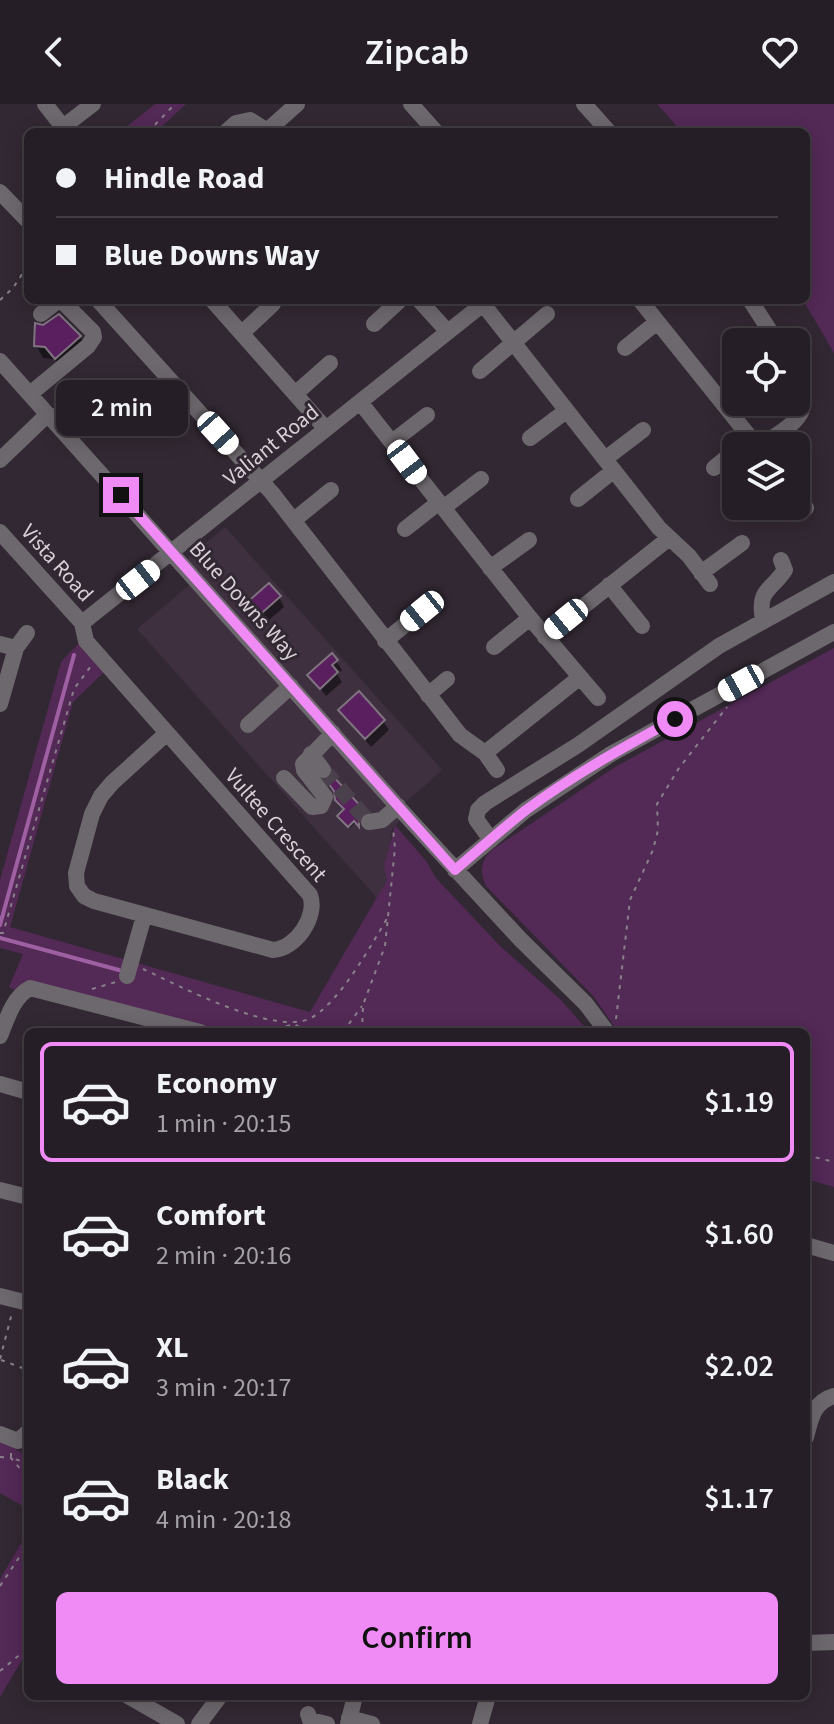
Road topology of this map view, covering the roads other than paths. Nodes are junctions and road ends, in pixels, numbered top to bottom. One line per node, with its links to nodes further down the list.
1 (45, 104): 2 (street)
2 (93, 104)
3 (297, 104): 8 (street)
4 (411, 104): 9 (street)
5 (584, 104): 10 (street)
6 (230, 128): 7 (street)
7 (263, 128)
8 (271, 128)
9 (432, 128)
10 (605, 128)
11 (0, 192): 12 (street)
12 (24, 217)
13 (55, 304): 24 (street)
14 (64, 304): 36 (street)
15 (102, 304): 54 (street)
16 (216, 304): 30 (street)
17 (273, 304): 30 (street)
18 (396, 304): 27 (street)
19 (423, 304): 29 (street)
20 (483, 304): 29 (street, Valiant Road)
21 (487, 304): 31 (street)
22 (643, 304): 26 (street)
23 (753, 304): 28 (street)
24 (41, 314)
25 (547, 314): 31 (street)
26 (657, 322): 32 (street); 45 (street)
27 (374, 324)
28 (768, 328)
29 (448, 332): 38 (street, Valiant Road)
30 (242, 333): 37 (street)
31 (515, 342): 35 (street); 39 (street)
32 (625, 348)
33 (0, 361): 36 (street, Blue Downs Way)
34 (330, 363): 37 (street)
35 (480, 371)
36 (30, 394): 40 (street, Blue Downs Way)
37 (295, 394): 43 (street)
38 (360, 402): 43 (street, Valiant Road); 48 (street)
39 (566, 411): 47 (street); 51 (street)
40 (48, 414): 49 (street); 64 (street, Blue Downs Way)
41 (427, 415): 48 (street)
42 (797, 416): 46 (street)
43 (326, 429): 54 (street, Valiant Road)
44 (643, 430): 51 (street)
45 (743, 432)
46 (771, 432)
47 (530, 438)
48 (392, 442): 57 (street)
49 (0, 460)
50 (722, 461): 52 (street)
51 (609, 465): 56 (street); 61 (street)
52 (714, 468)
53 (481, 479): 57 (street)
54 (262, 481): 58 (street); 64 (street, Valiant Road)
55 (331, 490): 58 (street)
56 (578, 499)
57 (440, 506): 59 (street); 66 (street)
58 (294, 520): 77 (street)
59 (405, 529)
60 (0, 532): 72 (street, Vista Road)
61 (668, 539): 63 (street); 68 (street)
62 (529, 540): 66 (street)
63 (742, 543)
64 (173, 553): 72 (street, Valiant Road); 82 (street, Blue Downs Way)
65 (781, 560): 71 (street)
66 (490, 568): 70 (street)
67 (834, 582): 71 (street)
68 (609, 585): 73 (street); 76 (street)
69 (422, 611): 77 (street)
70 (530, 618): 76 (street); 79 (street)
71 (763, 620): 96 (street)
72 (82, 623): 87 (street, Vultee Crescent)
73 (642, 626)
74 (834, 632): 96 (street)
75 (27, 633): 78 (street)
76 (545, 637): 80 (street)
77 (385, 641): 83 (street)
78 (8, 646): 85 (street)
79 (494, 647)
80 (579, 678): 84 (street); 89 (street)
81 (447, 679): 83 (street)
82 (291, 686): 86 (street); 88 (street, Blue Downs Way)
83 (428, 695): 89 (street)
84 (598, 698)
85 (0, 704)
86 (248, 725)
87 (167, 733): 98 (street, Vultee Crescent); 98 (street, Vultee Crescent)
88 (333, 733): 90 (street); 94 (street, Blue Downs Way)
89 (485, 753): 92 (street)
90 (311, 754): 91 (street); 93 (street)
91 (323, 770)
92 (497, 770)
93 (284, 778)
94 (398, 806): 95 (street); 97 (street, Blue Downs Way)
95 (369, 822)
96 (491, 840): 97 (street)
97 (455, 870): 100 (street, Blue Downs Way)
98 (144, 916): 99 (street)
99 (129, 970)
100 (611, 1026)
101 (185, 1028): 102 (street)
102 (1, 1030)
103 (0, 1084): 104 (street)
104 (24, 1091)
105 (0, 1190): 106 (street)
106 (24, 1196)
107 (810, 1246): 108 (street)
108 (834, 1253)
109 (834, 1396): 110 (street)
110 (810, 1424)
111 (0, 1434): 112 (street)
112 (24, 1436)
113 (834, 1642): 114 (street)
114 (810, 1643)
115 (135, 1700): 121 (street)
116 (217, 1700): 122 (street)
117 (354, 1700): 120 (street)
118 (487, 1700): 125 (street)
119 (308, 1714): 123 (street)
120 (349, 1721): 124 (street)
121 (177, 1724)
122 (199, 1724)
123 (327, 1724)
124 (372, 1724)
125 (480, 1724)

